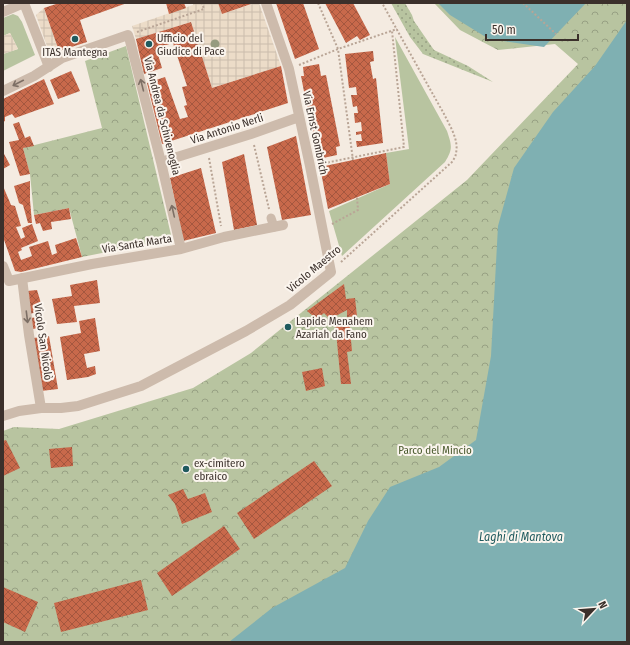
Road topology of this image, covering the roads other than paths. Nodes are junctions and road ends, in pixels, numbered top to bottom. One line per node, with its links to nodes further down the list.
1 (24, 3): 3 (street); 4 (street)
2 (266, 3): 6 (street, Via Ernst Gombrich)
3 (3, 12)
4 (49, 67): 5 (street, one-way to 5); 7 (street, Via Andrea da Schivenoglia, one-way to 4)
5 (3, 91)
6 (299, 117): 7 (street, Via Antonio Nerli); 11 (street, Via Ernst Gombrich)
7 (162, 162): 9 (street, Via Andrea da Schivenoglia, one-way to 7)
8 (274, 220): 9 (street, Via Santa Marta)
9 (181, 249): 12 (street, Via Santa Marta)
10 (3, 266): 12 (street, Via Santa Marta)
11 (330, 272): 13 (street, Vicolo Maestro)
12 (22, 278): 13 (street, Vicolo San Nicolò, one-way to 13)
13 (41, 408): 14 (street, Vicolo Maestro)
14 (3, 416)

